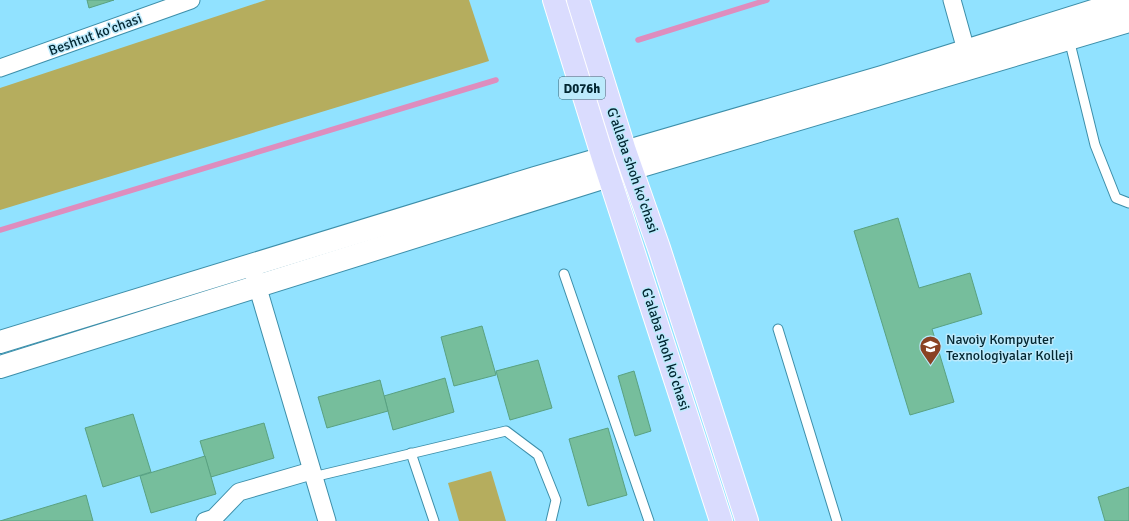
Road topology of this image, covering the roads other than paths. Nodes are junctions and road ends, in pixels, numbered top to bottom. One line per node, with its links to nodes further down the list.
1 (191, 0): 9 (street, Beshtut ko'chasi)
2 (554, 0): 11 (main road, G'allaba shoh ko'chasi / D076h)
3 (578, 0): 10 (main road, G'allaba shoh ko'chasi / D076h)
4 (952, 0): 8 (street)
5 (1128, 0): 8 (main road)
6 (1129, 21): 7 (main road)
7 (1069, 39): 8 (main road); 12 (lane)
8 (969, 59): 10 (main road)
9 (0, 68)
10 (628, 160): 11 (main road); 13 (main road, G'allaba shoh ko'chasi)
11 (606, 168): 14 (main road); 16 (main road); 27 (main road, G'alaba shoh ko'chasi)
12 (1129, 203)
13 (659, 248): 28 (main road, G'alaba shoh ko'chasi)
14 (251, 265): 16 (street); 18 (main road)
15 (564, 274): 26 (lane)
16 (258, 286): 19 (main road); 21 (street)
17 (778, 329): 29 (lane)
18 (0, 342)
19 (0, 367)
20 (411, 453): 21 (lane); 24 (lane); 25 (lane)
21 (312, 474): 22 (street); 23 (street)
22 (205, 521)
23 (327, 521)
24 (434, 521)
25 (550, 521)
26 (649, 521)
27 (721, 521)
28 (747, 521)
29 (837, 521)

